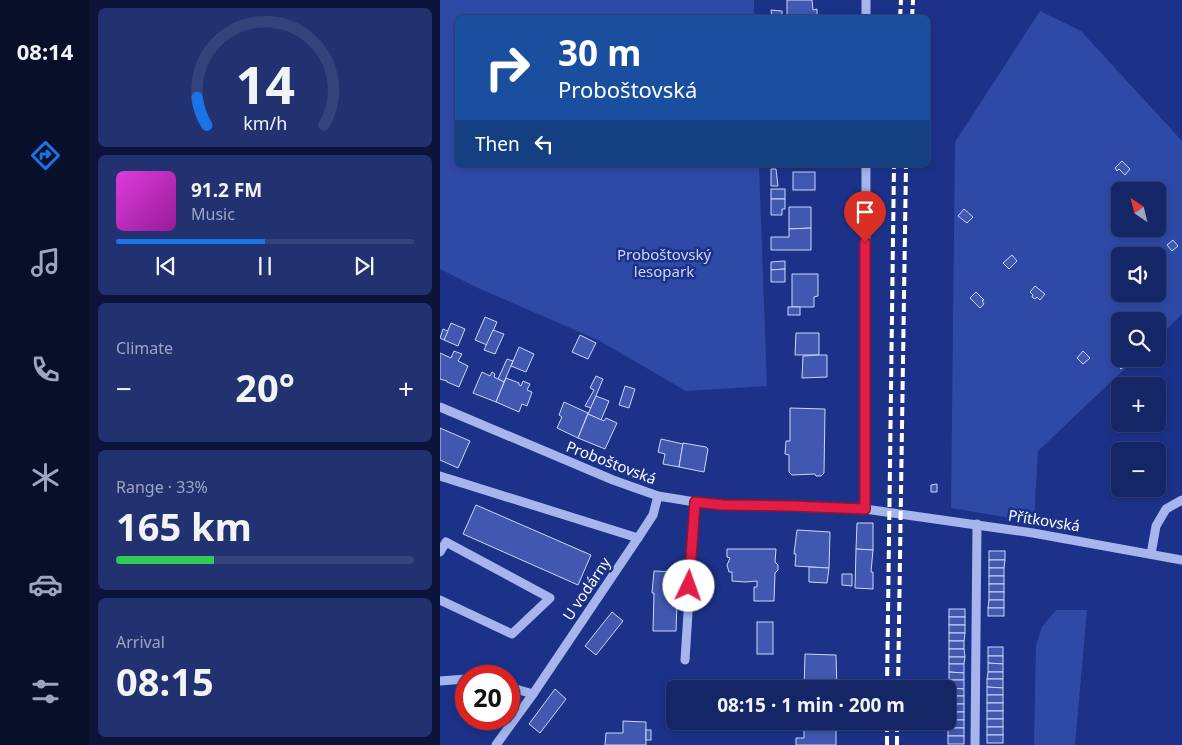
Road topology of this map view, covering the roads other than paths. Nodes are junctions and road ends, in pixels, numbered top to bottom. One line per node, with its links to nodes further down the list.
1 (866, 0): 2 (street)
2 (866, 15)
3 (866, 167): 9 (street)
4 (440, 407): 6 (street, Proboštovská)
5 (440, 476): 12 (street)
6 (658, 496): 8 (street, Proboštovská); 12 (street, U vodárny)
7 (1182, 500): 14 (street)
8 (695, 502): 9 (street, Proboštovská); 17 (street)
9 (865, 509): 10 (street, Proboštovská)
10 (900, 514): 11 (street, Přítkovská)
11 (977, 524): 14 (street, Přítkovská); 23 (street)
12 (638, 538): 21 (street, U vodárny)
13 (440, 552): 16 (street)
14 (1152, 554): 15 (street, Přítkovská)
15 (1182, 560)
16 (440, 600)
17 (685, 660)
18 (455, 680): 19 (street)
19 (440, 681)
20 (520, 690): 21 (street)
21 (533, 694): 22 (street, U vodárny)
22 (496, 745)
23 (975, 745)

